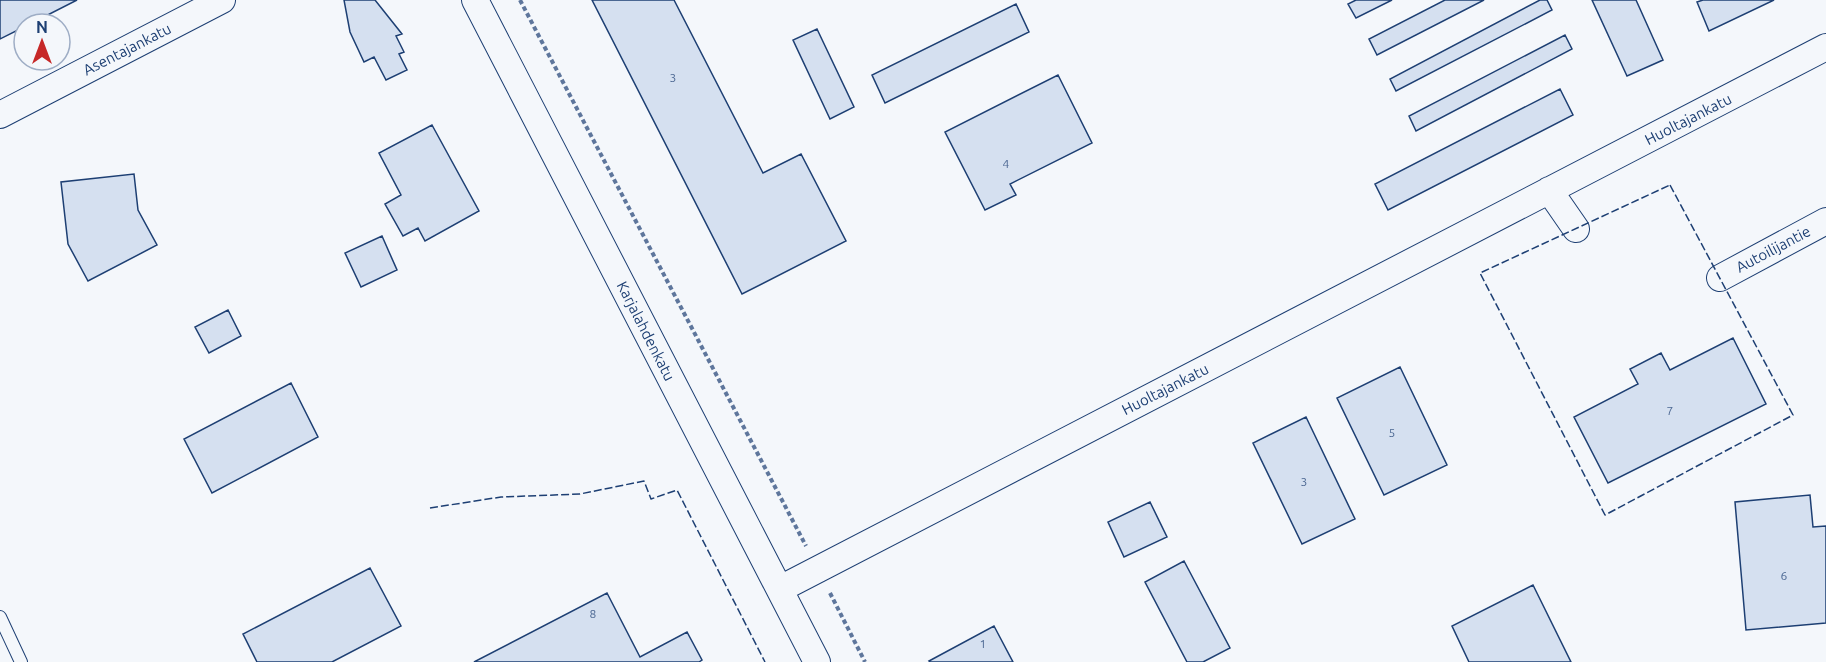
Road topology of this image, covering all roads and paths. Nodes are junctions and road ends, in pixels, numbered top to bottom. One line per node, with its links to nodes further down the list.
1 (222, 0): 5 (street, Asentajankatu)
2 (475, 0): 11 (street, Karjalahdenkatu)
3 (520, 0): 10 (path)
4 (1826, 47): 6 (street, Huoltajankatu)
5 (0, 115)
6 (1550, 190): 8 (street); 10 (street, Huoltajankatu)
7 (1826, 221): 9 (street, Autoilijantie)
8 (1575, 229)
9 (1720, 278)
10 (818, 568): 11 (street, Huoltajankatu); 15 (path)
11 (780, 589): 14 (street, Karjalahdenkatu)
12 (0, 617): 13 (lane)
13 (21, 662)
14 (817, 662)
15 (865, 662)

